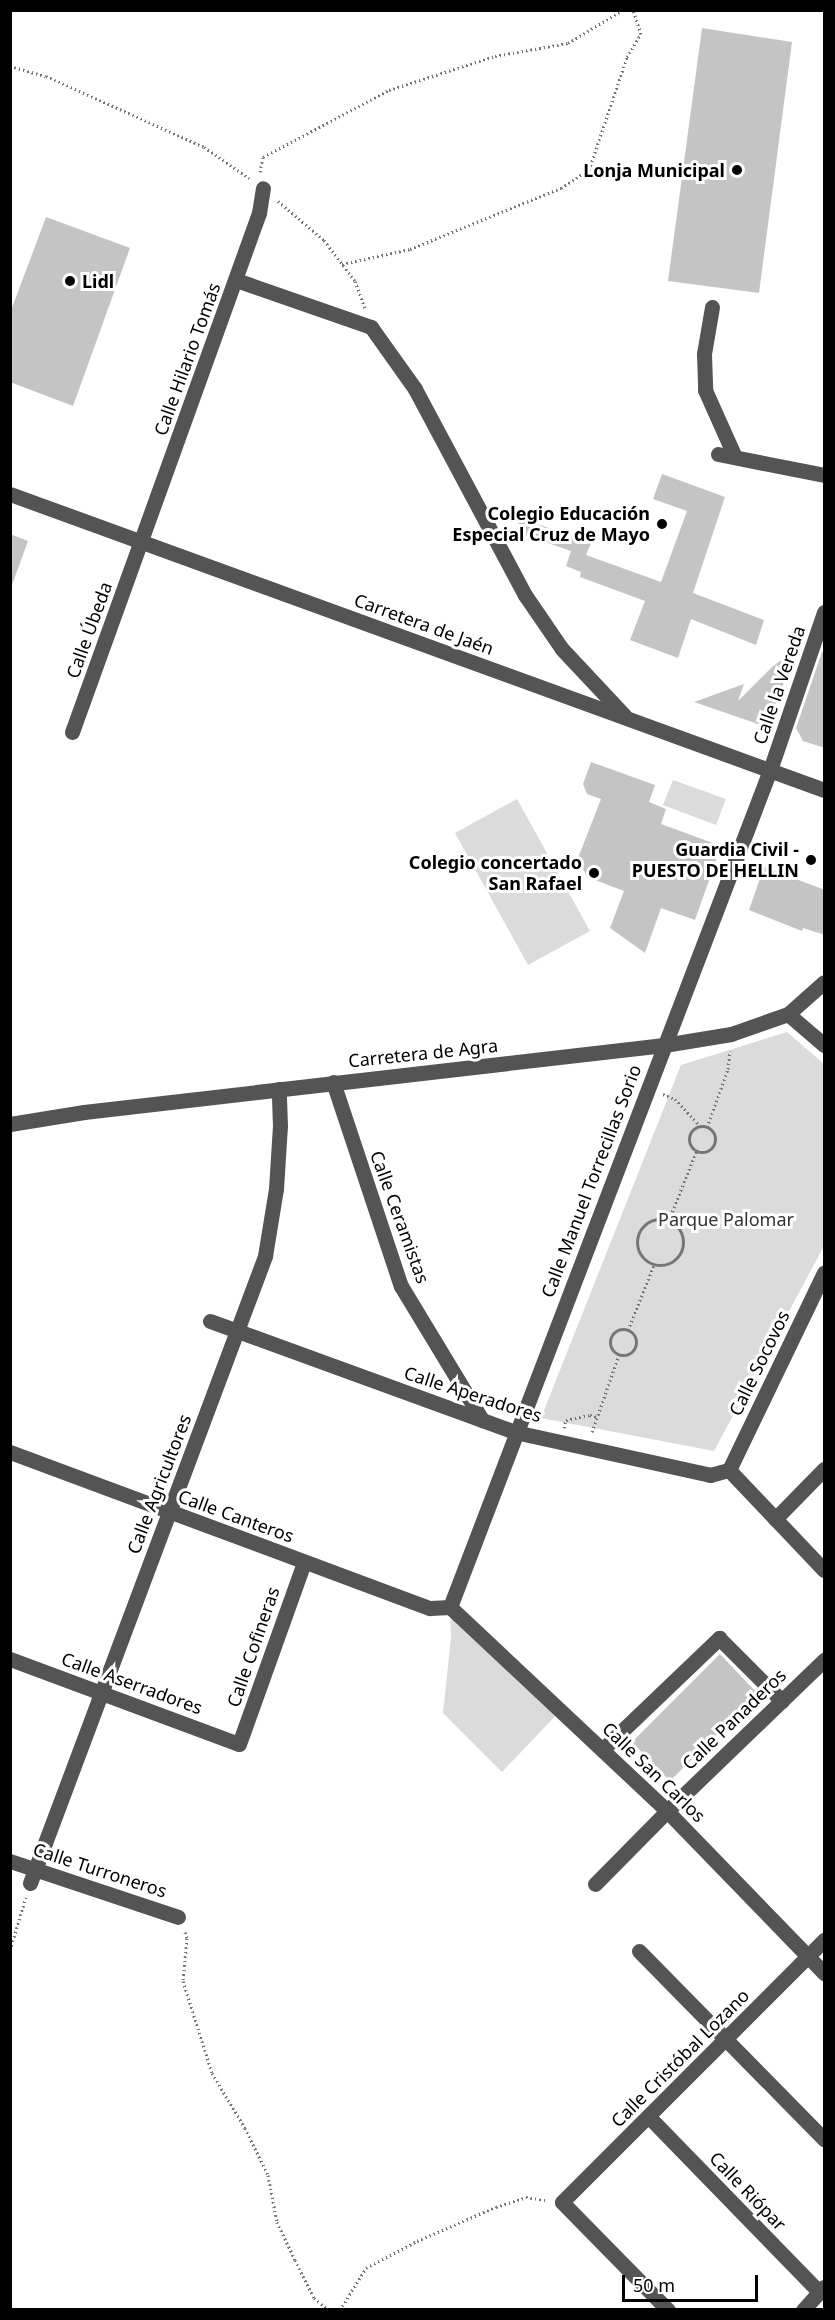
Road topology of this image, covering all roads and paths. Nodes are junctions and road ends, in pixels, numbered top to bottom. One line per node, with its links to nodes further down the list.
1 (623, 10): 4 (path)
2 (633, 10): 5 (path)
3 (10, 66): 4 (path)
4 (263, 188): 5 (path); 6 (street, Calle Hilario Tomás)
5 (342, 264): 8 (path)
6 (236, 280): 8 (street); 13 (street, Calle Hilario Tomás)
7 (712, 307): 10 (street)
8 (372, 327): 15 (street)
9 (718, 454): 10 (street)
10 (735, 457): 11 (street)
11 (825, 475)
12 (10, 494): 13 (street, Carretera de Jaén)
13 (142, 542): 15 (street, Carretera de Jaén); 16 (street, Calle Úbeda)
14 (825, 612): 17 (street, Calle la Vereda)
15 (627, 718): 17 (street, Carretera de Jaén)
16 (72, 732)
17 (770, 770): 18 (street, Carretera de Jaén); 22 (street, Calle Manuel Torrecillas Sorio)
18 (825, 789)
19 (825, 982): 20 (street, Carretera de Agra)
20 (788, 1014): 21 (street, Carretera de Agra); 23 (street)
21 (731, 1034): 22 (street, Carretera de Agra); 29 (path)
22 (664, 1045): 24 (street, Carretera de Agra); 25 (street, Calle Manuel Torrecillas Sorio)
23 (825, 1045)
24 (333, 1082): 26 (street, Carretera de Agra); 39 (street, Calle Ceramistas)
25 (648, 1086): 28 (path); 40 (street, Calle Manuel Torrecillas Sorio)
26 (279, 1089): 27 (street, Carretera de Agra); 36 (street, Calle Agricultores)
27 (10, 1124)
28 (700, 1126): 29 (path); 30 (path)
29 (707, 1126): 30 (path)
30 (697, 1150): 31 (path)
31 (669, 1220): 32 (path); 32 (path)
32 (654, 1264): 35 (path)
33 (822, 1283): 45 (street, Calle Socovos)
34 (210, 1322): 36 (street, Calle Aperadores)
35 (628, 1330): 37 (path); 37 (path)
36 (238, 1332): 39 (street, Calle Aperadores); 46 (street, Calle Agricultores)
37 (619, 1354): 38 (path)
38 (597, 1417): 41 (path); 42 (path)
39 (482, 1420): 40 (street, Calle Aperadores)
40 (515, 1432): 41 (street, Calle Aperadores); 50 (street, Calle Manuel Torrecillas Sorio)
41 (561, 1442): 42 (street, Calle Aperadores)
42 (586, 1447): 45 (street, Calle Aperadores)
43 (10, 1452): 46 (street, Calle Canteros)
44 (825, 1469): 47 (street)
45 (729, 1470): 47 (street)
46 (169, 1512): 48 (street, Calle Canteros); 53 (street, Calle Agricultores)
47 (775, 1519): 49 (street)
48 (304, 1562): 50 (street, Calle Canteros); 55 (street, Calle Cofineras)
49 (825, 1570)
50 (450, 1607): 56 (street, Calle San Carlos)
51 (10, 1659): 53 (street, Calle Aserradores)
52 (825, 1660): 54 (street, Calle Panaderos)
53 (102, 1693): 55 (street, Calle Aserradores); 59 (street, Calle Agricultores)
54 (782, 1701): 56 (street); 57 (street, Calle Panaderos)
55 (239, 1744)
56 (603, 1749): 57 (street, Calle San Carlos)
57 (667, 1811): 60 (street, Calle Panaderos); 65 (street, Calle San Carlos)
58 (10, 1861): 59 (street, Calle Turroneros)
59 (32, 1876): 61 (street, Calle Turroneros); 63 (path)
60 (595, 1884)
61 (178, 1917): 72 (path)
62 (825, 1940): 65 (street, Calle Cristóbal Lozano)
63 (10, 1950)
64 (639, 1951): 67 (street)
65 (808, 1956): 66 (street, Calle San Carlos); 67 (street, Calle Cristóbal Lozano)
66 (825, 1973)
67 (727, 2039): 68 (street, Calle Cristóbal Lozano); 69 (street)
68 (649, 2116): 70 (street, Calle Cristóbal Lozano); 71 (street, Calle Riópar)
69 (825, 2139)
70 (562, 2202): 73 (path); 74 (street)
71 (822, 2289): 75 (street)
72 (329, 2310)
73 (340, 2310)
74 (668, 2310)
75 (803, 2310)

